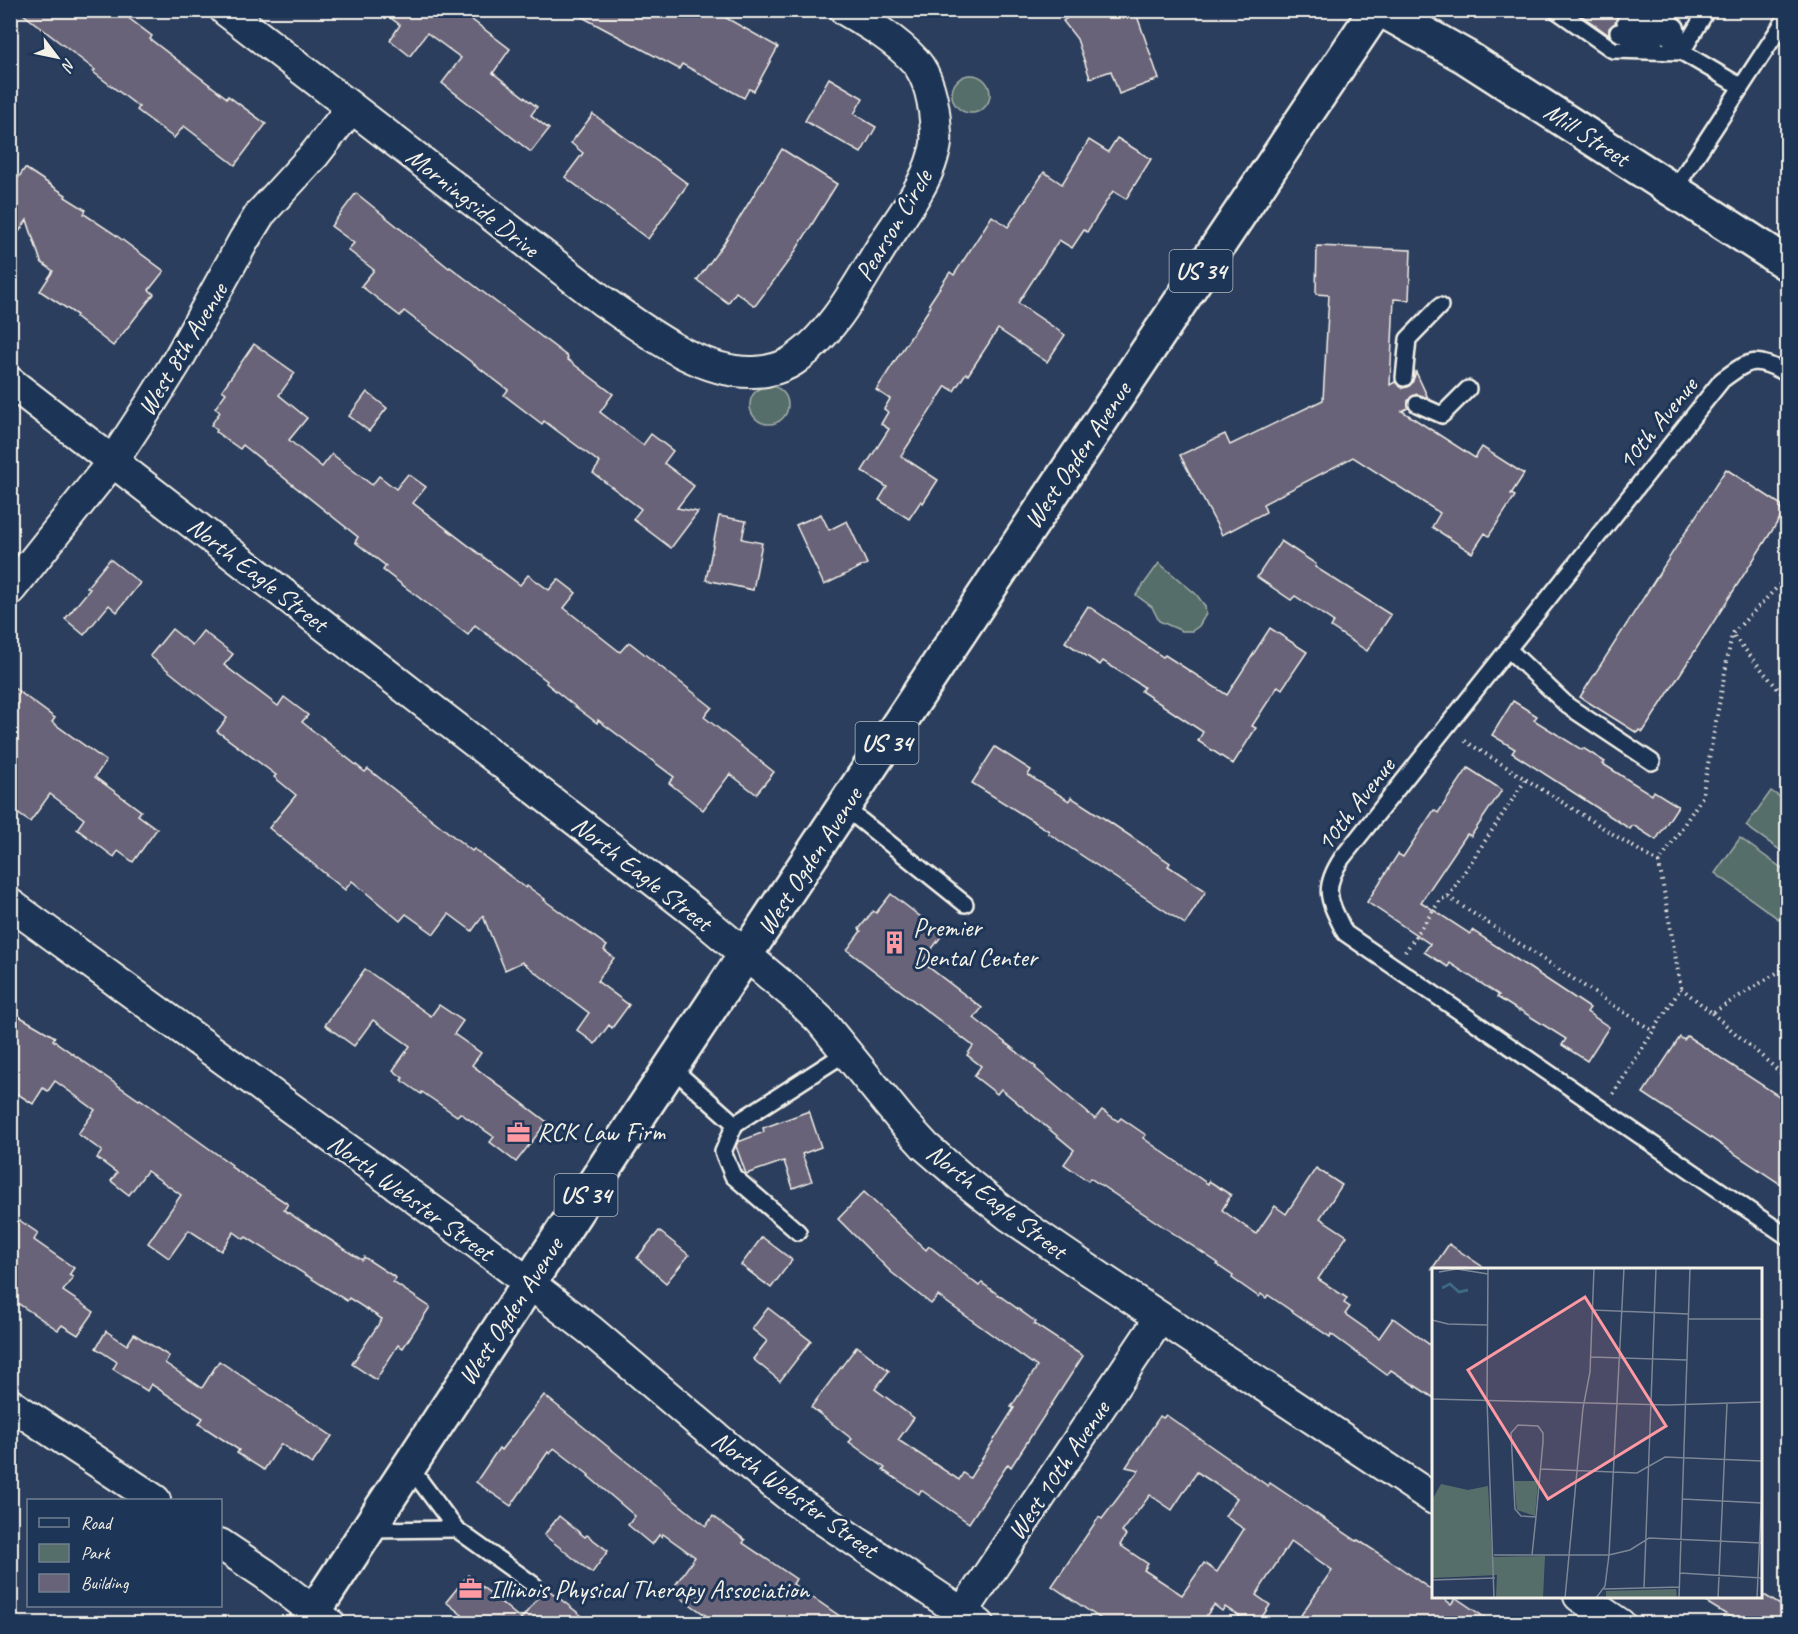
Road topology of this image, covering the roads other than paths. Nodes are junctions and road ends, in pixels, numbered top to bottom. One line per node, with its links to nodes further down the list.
1 (225, 10): 12 (street, Morningside Drive)
2 (845, 10): 16 (street, Pearson Circle)
3 (1376, 10): 26 (main road, West Ogden Avenue / US 34)
4 (1382, 10): 13 (main road, Mill Street)
5 (1556, 10): 10 (lane)
6 (1654, 10): 10 (lane)
7 (1707, 10): 10 (lane)
8 (1788, 15): 11 (lane)
9 (1625, 22): 10 (lane)
10 (1682, 52): 11 (lane)
11 (1740, 86): 13 (lane)
12 (351, 108): 16 (street, Morningside Drive); 22 (street, West 8th Avenue)
13 (1674, 190): 14 (main road, Mill Street)
14 (1788, 264)
15 (1440, 306): 18 (lane)
16 (734, 371)
17 (1788, 374): 24 (lane, 10th Avenue)
18 (1404, 378)
19 (10, 382): 22 (street, North Eagle Street)
20 (1468, 389): 21 (lane)
21 (1416, 404)
22 (113, 461): 23 (street, West 8th Avenue); 29 (street, North Eagle Street)
23 (10, 590)
24 (1508, 649): 25 (lane); 34 (lane, 10th Avenue)
25 (1652, 762)
26 (844, 807): 28 (lane); 29 (main road, West Ogden Avenue / US 34)
27 (10, 904): 35 (street, North Webster Street)
28 (965, 904)
29 (747, 955): 30 (street, North Eagle Street); 31 (main road, West Ogden Avenue / US 34)
30 (848, 1052): 32 (lane); 36 (street, North Eagle Street)
31 (671, 1068): 32 (lane); 35 (main road, West Ogden Avenue / US 34)
32 (735, 1124): 33 (lane)
33 (798, 1233)
34 (1788, 1237)
35 (528, 1284): 38 (main road, West Ogden Avenue / US 34); 47 (street, North Webster Street)
36 (1160, 1318): 40 (street, North Eagle Street); 47 (street, West 10th Avenue)
37 (10, 1404): 39 (street)
38 (409, 1466): 41 (lane); 42 (main road, West Ogden Avenue / US 34)
39 (153, 1499)
40 (1432, 1499)
41 (456, 1529): 42 (lane); 44 (lane)
42 (367, 1530): 46 (main road, West Ogden Avenue / US 34)
43 (222, 1546): 46 (street)
44 (534, 1585)
45 (1582, 1598): 48 (street)
46 (317, 1619)
47 (966, 1620)
48 (1619, 1623)

